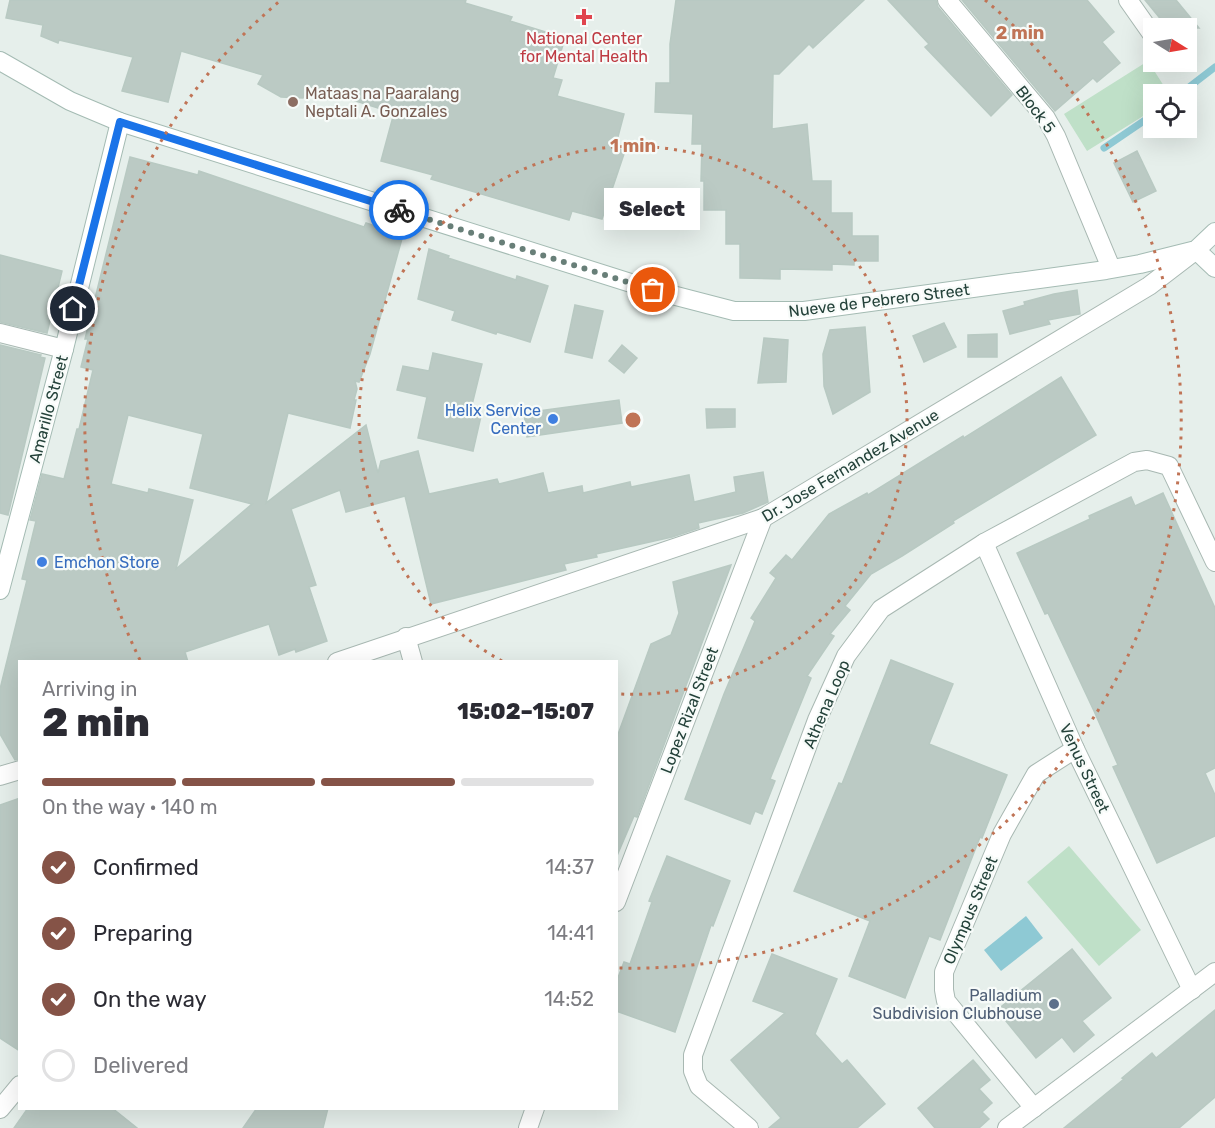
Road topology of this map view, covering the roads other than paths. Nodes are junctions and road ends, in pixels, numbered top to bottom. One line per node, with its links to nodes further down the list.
1 (947, 0): 8 (street, Block 5)
2 (1128, 0): 3 (street)
3 (1143, 21)
4 (0, 61): 5 (street, Nueve de Pebrero Street)
5 (120, 122): 8 (street, Nueve de Pebrero Street); 11 (street, Amarillo Street)
6 (1215, 232): 7 (street, Nueve de Pebrero Street)
7 (1196, 250): 8 (street, Nueve de Pebrero Street); 9 (street); 12 (street, Dr. Jose Fernandez Avenue)
8 (1111, 268)
9 (1215, 268)
10 (0, 333): 11 (street)
11 (64, 349): 15 (street, Amarillo Street)
12 (763, 518): 16 (street, Dr. Jose Fernandez Avenue); 22 (street, Lopez Rizal Street)
13 (984, 543): 14 (street, Athena Loop); 19 (street, Venus Street); 30 (street, Athena Loop)
14 (1215, 562)
15 (0, 590)
16 (406, 638): 17 (street, Dr. Jose Fernandez Avenue); 18 (street)
17 (343, 660)
18 (412, 660)
19 (1075, 749): 24 (street, Venus Street); 26 (street, Olympus Street)
20 (18, 771): 21 (street)
21 (0, 777)
22 (618, 897)
23 (1215, 972): 24 (street)
24 (1192, 990): 26 (street)
25 (18, 1087): 27 (street)
26 (1034, 1108): 31 (street)
27 (0, 1109)
28 (534, 1110): 29 (street)
29 (528, 1128)
30 (749, 1128)
31 (1007, 1128)

